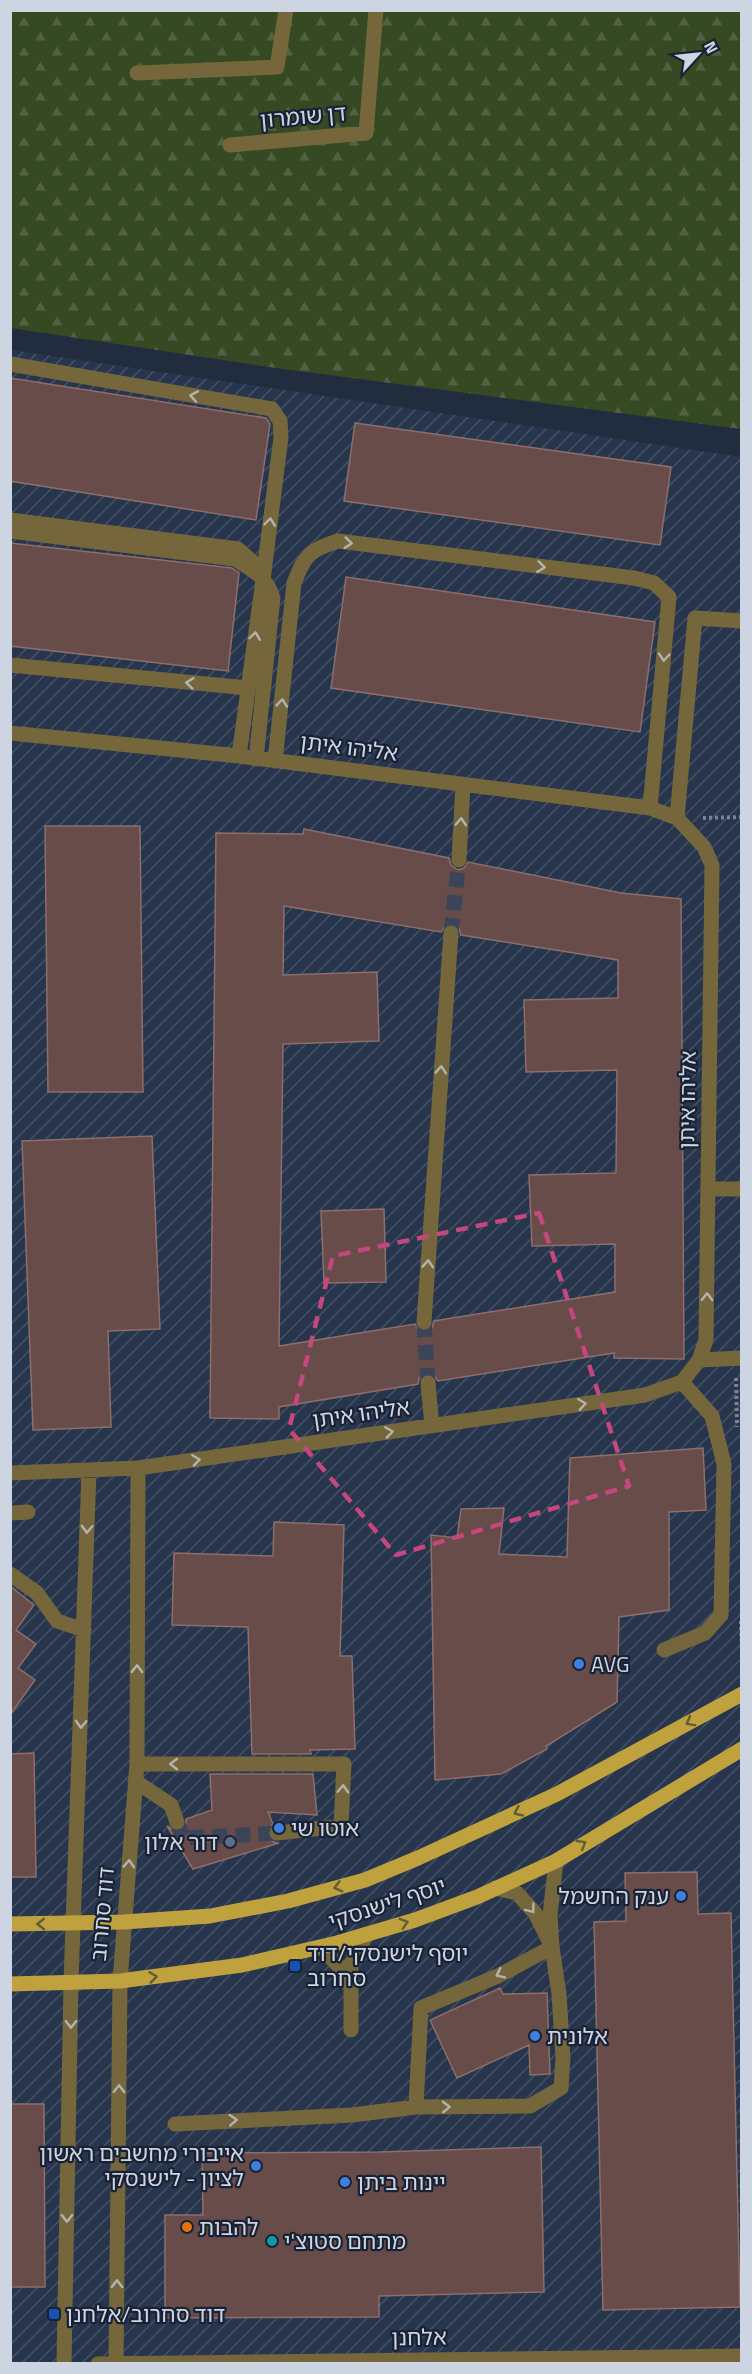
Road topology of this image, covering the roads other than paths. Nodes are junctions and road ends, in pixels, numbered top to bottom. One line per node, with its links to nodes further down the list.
1 (286, 10): 3 (street)
2 (376, 10): 4 (street, דן שומרון)
3 (137, 73)
4 (230, 145)
5 (10, 364): 8 (street, one-way to 5)
6 (10, 520): 8 (street)
7 (10, 531): 14 (street)
8 (263, 580): 11 (street, one-way to 8)
9 (741, 621): 18 (street)
10 (10, 665): 11 (street, one-way to 10)
11 (248, 688): 13 (street)
12 (10, 733): 13 (street, אליהו איתן)
13 (238, 756): 14 (street, אליהו איתן)
14 (256, 759): 15 (street, אליהו איתן)
15 (275, 761): 16 (street, אליהו איתן); 17 (street, one-way to 17)
16 (463, 784): 17 (street, אליהו איתן); 19 (street, one-way to 16)
17 (650, 808): 18 (street, אליהו איתן)
18 (677, 818): 21 (street, אליהו איתן)
19 (459, 860)
20 (451, 933): 23 (street, one-way to 20)
21 (708, 1189): 22 (street); 25 (street, אליהו איתן, one-way to 21)
22 (741, 1189)
23 (424, 1322)
24 (741, 1358): 25 (street)
25 (699, 1360): 26 (street, אליהו איתן)
26 (682, 1382): 28 (street, אליהו איתן, one-way to 26); 36 (street)
27 (428, 1383): 28 (street)
28 (432, 1426): 29 (street, אליהו איתן, one-way to 28)
29 (138, 1468): 30 (street, אליהו איתן); 39 (street, דוד סחרוב, one-way to 29)
30 (89, 1470): 31 (street, אליהו איתן); 35 (street, דוד סחרוב, one-way to 35)
31 (10, 1473)
32 (28, 1512): 33 (street)
33 (10, 1513)
34 (10, 1574): 35 (street)
35 (84, 1630): 46 (street, דוד סחרוב, one-way to 46)
36 (664, 1650)
37 (741, 1694): 45 (main road, יוסף לישנסקי, one-way to 45)
38 (741, 1749): 43 (main road, יוסף לישנסקי, one-way to 38)
39 (137, 1764): 40 (street, דוד סחרוב); 42 (street, one-way to 39)
40 (135, 1781): 41 (street); 45 (street, דוד סחרוב, one-way to 40)
41 (177, 1822)
42 (277, 1833)
43 (556, 1861): 44 (main road, יוסף לישנסקי); 50 (street)
44 (495, 1888): 48 (main road, יוסף לישנסקי, one-way to 44); 50 (street, one-way to 50)
45 (124, 1922): 46 (main road, יוסף לישנסקי); 51 (street, דוד סחרוב)
46 (74, 1923): 47 (main road, יוסף לישנסקי, one-way to 47); 52 (street, דוד סחרוב)
47 (10, 1924)
48 (367, 1934): 49 (main road, יוסף לישנסקי); 54 (street)
49 (321, 1947): 51 (main road, יוסף לישנסקי, one-way to 49); 54 (street)
50 (552, 1947): 56 (street, one-way to 56); 56 (street, one-way to 50)
51 (120, 1981): 52 (main road, יוסף לישנסקי); 59 (street, דוד סחרוב, one-way to 51)
52 (71, 1982): 53 (main road, יוסף לישנסקי); 60 (street, דוד סחרוב, one-way to 60)
53 (10, 1984)
54 (351, 1991): 55 (street)
55 (351, 2030)
56 (416, 2107): 57 (street, one-way to 56)
57 (175, 2124)
58 (741, 2356): 59 (street, אלחנן)
59 (116, 2363): 61 (street, אלחנן)
60 (64, 2364)
61 (98, 2364)

